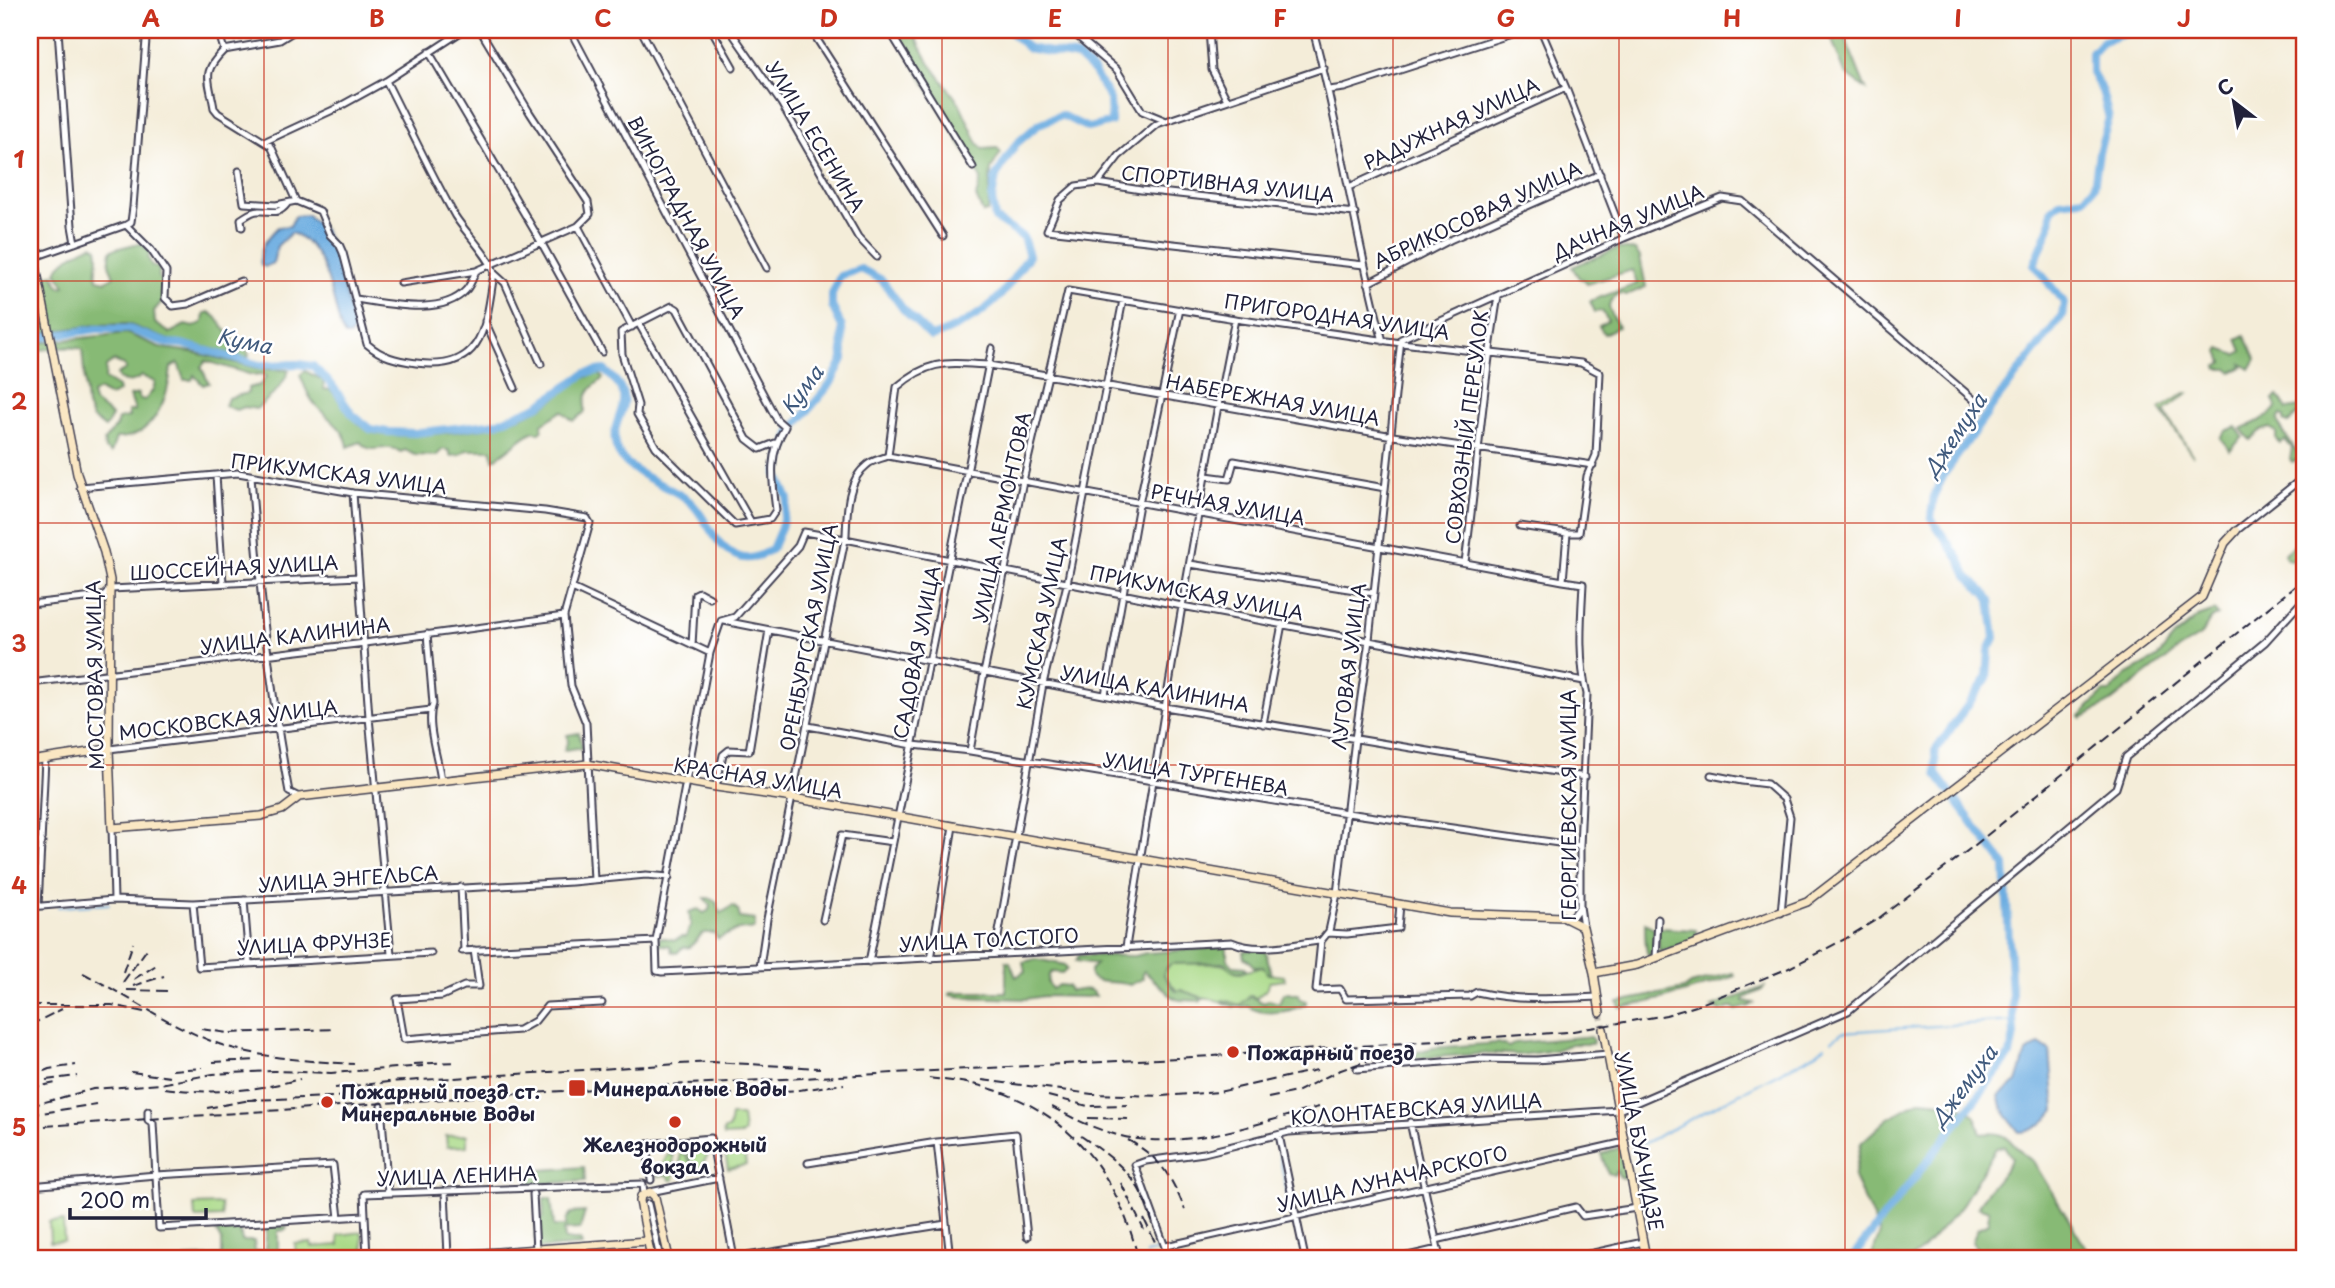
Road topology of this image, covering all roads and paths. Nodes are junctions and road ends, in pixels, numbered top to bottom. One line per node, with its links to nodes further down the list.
1 (58, 30): 43 (street)
2 (144, 30): 37 (street)
3 (218, 30): 18 (street)
4 (296, 30): 18 (street)
5 (464, 30): 19 (street)
6 (480, 30): 38 (street)
7 (570, 30): 76 (street, ВИНОГРАДНАЯ УЛИЦА)
8 (641, 30): 48 (street)
9 (712, 30): 20 (street, УЛИЦА ЕСЕНИНА)
10 (730, 30): 44 (street, УЛИЦА ЕСЕНИНА)
11 (811, 30): 40 (street)
12 (889, 30): 28 (street)
13 (1070, 30): 26 (street)
14 (1209, 30): 25 (street)
15 (1313, 30): 21 (street)
16 (1524, 30): 24 (street)
17 (1541, 30): 23 (street)
18 (224, 50): 27 (street)
19 (429, 52): 22 (street); 42 (street)
20 (733, 67)
21 (1324, 68): 24 (street); 25 (street)
22 (386, 81): 27 (street); 46 (street)
23 (1566, 88): 30 (street); 32 (street, РАДУЖНАЯ УЛИЦА)
24 (1329, 90): 32 (street)
25 (1227, 100): 26 (street)
26 (1167, 120): 31 (street)
27 (266, 141): 33 (street)
28 (973, 167)
29 (239, 171): 34 (street)
30 (1600, 174): 41 (street); 53 (street, АБРИКОСОВАЯ УЛИЦА)
31 (1098, 183): 36 (street, СПОРТИВНАЯ УЛИЦА); 47 (street)
32 (1349, 187): 36 (street)
33 (296, 201): 34 (street); 56 (street)
34 (287, 204): 39 (street)
35 (30, 207): 45 (street, МОСТОВАЯ УЛИЦА)
36 (1355, 213): 47 (street)
37 (125, 225): 43 (street); 51 (street)
38 (578, 226): 42 (street); 61 (street)
39 (242, 227)
40 (943, 236)
41 (1623, 238): 55 (street, ДАЧНАЯ УЛИЦА); 73 (street, ДАЧНАЯ УЛИЦА)
42 (541, 242): 46 (street); 65 (street)
43 (75, 243): 45 (street)
44 (877, 257)
45 (34, 262): 86 (street, МОСТОВАЯ УЛИЦА)
46 (492, 264): 49 (street); 50 (street)
47 (1364, 265): 53 (street)
48 (767, 268)
49 (476, 271): 52 (street); 56 (street)
50 (494, 273): 60 (street); 67 (street)
51 (241, 281)
52 (401, 282)
53 (1368, 283): 62 (street)
54 (1068, 291): 57 (street, ПРИГОРОДНАЯ УЛИЦА); 69 (street, УЛИЦА ЛЕРМОНТОВА)
55 (1498, 296): 63 (street, ДАЧНАЯ УЛИЦА); 66 (street, СОВХОЗНЫЙ ПЕРЕУЛОК)
56 (355, 299): 60 (street)
57 (1123, 300): 58 (street, ПРИГОРОДНАЯ УЛИЦА); 70 (street, КУМСКАЯ УЛИЦА)
58 (1180, 309): 59 (street, ПРИГОРОДНАЯ УЛИЦА); 72 (street)
59 (1235, 319): 62 (street, ПРИГОРОДНАЯ УЛИЦА); 74 (street)
60 (485, 320): 71 (street)
61 (635, 327): 76 (street); 92 (street); 92 (street)
62 (1383, 341): 63 (street, ПРИГОРОДНАЯ УЛИЦА)
63 (1401, 343): 66 (street, ПРИГОРОДНАЯ УЛИЦА); 75 (street, ЛУГОВАЯ УЛИЦА)
64 (992, 348): 68 (street, САДОВАЯ УЛИЦА)
65 (602, 352)
66 (1489, 352): 77 (street, СОВХОЗНЫЙ ПЕРЕУЛОК); 79 (street, ПРИГОРОДНАЯ УЛИЦА)
67 (541, 363)
68 (989, 365): 69 (street, НАБЕРЕЖНАЯ УЛИЦА); 78 (street, НАБЕРЕЖНАЯ УЛИЦА); 80 (street, САДОВАЯ УЛИЦА)
69 (1047, 375): 70 (street, НАБЕРЕЖНАЯ УЛИЦА); 85 (street, УЛИЦА ЛЕРМОНТОВА)
70 (1105, 386): 72 (street, НАБЕРЕЖНАЯ УЛИЦА); 88 (street, КУМСКАЯ УЛИЦА)
71 (515, 388)
72 (1162, 395): 74 (street, НАБЕРЕЖНАЯ УЛИЦА); 90 (street)
73 (1979, 404)
74 (1218, 405): 75 (street, НАБЕРЕЖНАЯ УЛИЦА); 83 (street)
75 (1393, 436): 77 (street, НАБЕРЕЖНАЯ УЛИЦА); 87 (street, ЛУГОВАЯ УЛИЦА)
76 (775, 443): 92 (street)
77 (1480, 450): 79 (street, НАБЕРЕЖНАЯ УЛИЦА); 99 (street, СОВХОЗНЫЙ ПЕРЕУЛОК)
78 (888, 456): 80 (street, РЕЧНАЯ УЛИЦА); 96 (street, ОРЕНБУРГСКАЯ УЛИЦА)
79 (1593, 465): 95 (street)
80 (968, 471): 85 (street, РЕЧНАЯ УЛИЦА); 98 (street, САДОВАЯ УЛИЦА)
81 (216, 475): 82 (street, ПРИКУМСКАЯ УЛИЦА); 86 (street, ПРИКУМСКАЯ УЛИЦА); 105 (street)
82 (251, 475): 89 (street, ПРИКУМСКАЯ УЛИЦА); 103 (street)
83 (1206, 476): 87 (street); 91 (street)
84 (2305, 476): 94 (street)
85 (1023, 481): 88 (street, РЕЧНАЯ УЛИЦА); 101 (street, УЛИЦА ЛЕРМОНТОВА)
86 (80, 487): 108 (street, МОСТОВАЯ УЛИЦА)
87 (1385, 488): 97 (street, ЛУГОВАЯ УЛИЦА)
88 (1084, 492): 90 (street, РЕЧНАЯ УЛИЦА); 106 (street, КУМСКАЯ УЛИЦА)
89 (353, 493): 102 (street); 107 (street, ПРИКУМСКАЯ УЛИЦА)
90 (1139, 504): 91 (street, РЕЧНАЯ УЛИЦА); 110 (street)
91 (1197, 513): 97 (street, РЕЧНАЯ УЛИЦА); 100 (street)
92 (751, 522)
93 (1520, 526): 95 (street)
94 (2236, 531): 178 (street)
95 (1567, 533): 104 (street)
96 (845, 539): 98 (street, ПРИКУМСКАЯ УЛИЦА); 116 (street, ПРИКУМСКАЯ УЛИЦА); 120 (street, ОРЕНБУРГСКАЯ УЛИЦА)
97 (1378, 547): 99 (street, РЕЧНАЯ УЛИЦА); 109 (street, ЛУГОВАЯ УЛИЦА)
98 (950, 560): 101 (street, ПРИКУМСКАЯ УЛИЦА); 126 (street, САДОВАЯ УЛИЦА)
99 (1465, 562): 104 (street, РЕЧНАЯ УЛИЦА)
100 (1190, 564): 109 (street); 114 (street)
101 (1006, 571): 106 (street, ПРИКУМСКАЯ УЛИЦА); 128 (street, УЛИЦА ЛЕРМОНТОВА)
102 (359, 577): 103 (street, ШОССЕЙНАЯ УЛИЦА); 122 (street)
103 (259, 580): 105 (street, ШОССЕЙНАЯ УЛИЦА); 125 (street)
104 (1563, 580): 129 (street, ГЕОРГИЕВСКАЯ УЛИЦА)
105 (223, 583): 108 (street, ШОССЕЙНАЯ УЛИЦА)
106 (1066, 584): 110 (street, ПРИКУМСКАЯ УЛИЦА); 131 (street, КУМСКАЯ УЛИЦА)
107 (572, 588): 115 (street); 123 (street)
108 (111, 589): 113 (street, ШОССЕЙНАЯ УЛИЦА); 127 (street, МОСТОВАЯ УЛИЦА)
109 (1374, 593): 121 (street, ЛУГОВАЯ УЛИЦА)
110 (1124, 594): 114 (street, ПРИКУМСКАЯ УЛИЦА); 132 (street)
111 (710, 598): 123 (street)
112 (2305, 598): 204 (street)
113 (30, 604)
114 (1182, 606): 117 (street, ПРИКУМСКАЯ УЛИЦА); 133 (street)
115 (564, 616): 119 (street, УЛИЦА КАЛИНИНА); 146 (street)
116 (721, 621): 118 (street, УЛИЦА КАЛИНИНА); 124 (street)
117 (1282, 624): 121 (street, ПРИКУМСКАЯ УЛИЦА); 136 (street)
118 (769, 630): 120 (street, УЛИЦА КАЛИНИНА); 152 (street)
119 (427, 634): 122 (street, УЛИЦА КАЛИНИНА); 134 (street)
120 (824, 640): 126 (street, УЛИЦА КАЛИНИНА); 137 (street, ОРЕНБУРГСКАЯ УЛИЦА)
121 (1369, 640): 129 (street, ПРИКУМСКАЯ УЛИЦА); 139 (street, ЛУГОВАЯ УЛИЦА)
122 (365, 643): 125 (street, УЛИЦА КАЛИНИНА); 135 (street)
123 (692, 645): 124 (street)
124 (710, 653): 150 (street)
125 (267, 654): 127 (street, УЛИЦА КАЛИНИНА); 138 (street)
126 (929, 661): 128 (street, УЛИЦА КАЛИНИНА); 140 (street, САДОВАЯ УЛИЦА)
127 (110, 673): 130 (street, УЛИЦА КАЛИНИНА); 141 (street, МОСТОВАЯ УЛИЦА)
128 (984, 673): 131 (street, УЛИЦА КАЛИНИНА); 142 (street, УЛИЦА ЛЕРМОНТОВА)
129 (1584, 681): 148 (street, ГЕОРГИЕВСКАЯ УЛИЦА)
130 (30, 683)
131 (1043, 684): 132 (street, УЛИЦА КАЛИНИНА); 145 (street, КУМСКАЯ УЛИЦА)
132 (1105, 695): 133 (street, УЛИЦА КАЛИНИНА)
133 (1165, 707): 136 (street, УЛИЦА КАЛИНИНА); 151 (street)
134 (431, 710): 135 (street, МОСКОВСКАЯ УЛИЦА); 149 (street)
135 (369, 717): 138 (street, МОСКОВСКАЯ УЛИЦА); 153 (street)
136 (1263, 724): 139 (street, УЛИЦА КАЛИНИНА)
137 (808, 726): 140 (street, УЛИЦА ТУРГЕНЕВА); 155 (street, ОРЕНБУРГСКАЯ УЛИЦА)
138 (277, 729): 141 (street, МОСКОВСКАЯ УЛИЦА); 154 (street)
139 (1355, 739): 148 (street, УЛИЦА КАЛИНИНА); 156 (street, ЛУГОВАЯ УЛИЦА)
140 (913, 745): 142 (street, УЛИЦА ТУРГЕНЕВА); 157 (street, САДОВАЯ УЛИЦА)
141 (109, 749): 143 (street, МОСКОВСКАЯ УЛИЦА); 159 (street, МОСТОВАЯ УЛИЦА)
142 (970, 751): 145 (street, УЛИЦА ТУРГЕНЕВА)
143 (45, 759): 144 (street, МОСКОВСКАЯ УЛИЦА); 162 (street)
144 (30, 761)
145 (1028, 762): 151 (street, УЛИЦА ТУРГЕНЕВА); 160 (street, КУМСКАЯ УЛИЦА)
146 (587, 764): 149 (street, КРАСНАЯ УЛИЦА); 150 (street, КРАСНАЯ УЛИЦА); 167 (street)
147 (1711, 775): 178 (street)
148 (1585, 777): 164 (street, ГЕОРГИЕВСКАЯ УЛИЦА)
149 (441, 781): 153 (street, КРАСНАЯ УЛИЦА)
150 (686, 782): 152 (street, КРАСНАЯ УЛИЦА); 166 (street)
151 (1151, 782): 156 (street, УЛИЦА ТУРГЕНЕВА); 165 (street)
152 (716, 787): 155 (street, КРАСНАЯ УЛИЦА)
153 (376, 789): 154 (street, КРАСНАЯ УЛИЦА); 169 (street)
154 (299, 797): 159 (street, КРАСНАЯ УЛИЦА)
155 (793, 798): 157 (street, КРАСНАЯ УЛИЦА); 195 (street, ОРЕНБУРГСКАЯ УЛИЦА)
156 (1347, 813): 164 (street, УЛИЦА ТУРГЕНЕВА); 170 (street, ЛУГОВАЯ УЛИЦА)
157 (898, 817): 158 (street, КРАСНАЯ УЛИЦА); 163 (street, САДОВАЯ УЛИЦА)
158 (953, 826): 160 (street, КРАСНАЯ УЛИЦА); 192 (street)
159 (112, 828): 171 (street, МОСТОВАЯ УЛИЦА)
160 (1015, 838): 165 (street, КРАСНАЯ УЛИЦА); 190 (street, КУМСКАЯ УЛИЦА)
161 (30, 842): 162 (street)
162 (42, 842): 177 (street)
163 (893, 842): 181 (street); 194 (street, САДОВАЯ УЛИЦА)
164 (1580, 846): 175 (street, ГЕОРГИЕВСКАЯ УЛИЦА)
165 (1140, 859): 170 (street, КРАСНАЯ УЛИЦА); 186 (street)
166 (669, 877): 167 (street, УЛИЦА ЭНГЕЛЬСА); 184 (street)
167 (594, 880): 168 (street, УЛИЦА ЭНГЕЛЬСА)
168 (461, 887): 169 (street, УЛИЦА ЭНГЕЛЬСА); 187 (street)
169 (385, 893): 172 (street, УЛИЦА ЭНГЕЛЬСА); 189 (street)
170 (1337, 894): 174 (street, КРАСНАЯ УЛИЦА); 183 (street, ЛУГОВАЯ УЛИЦА)
171 (114, 900): 173 (street, УЛИЦА ЭНГЕЛЬСА); 177 (street, УЛИЦА ЭНГЕЛЬСА)
172 (244, 900): 173 (street, УЛИЦА ЭНГЕЛЬСА); 193 (street)
173 (193, 903): 193 (street, УЛИЦА ФРУНЗЕ)
174 (1400, 904): 179 (street, КРАСНАЯ УЛИЦА); 183 (street)
175 (1580, 906): 179 (street); 182 (street, ГЕОРГИЕВСКАЯ УЛИЦА)
176 (30, 907): 177 (street, УЛИЦА ЭНГЕЛЬСА)
177 (38, 907)
178 (1781, 913): 191 (street)
179 (1565, 919): 182 (street, КРАСНАЯ УЛИЦА)
180 (1658, 919): 191 (street)
181 (823, 920)
182 (1583, 927): 196 (street, ГЕОРГИЕВСКАЯ УЛИЦА)
183 (1328, 933): 185 (street, ЛУГОВАЯ УЛИЦА)
184 (656, 941): 187 (street); 195 (street, УЛИЦА ТОЛСТОГО)
185 (1321, 941): 186 (street, УЛИЦА ТОЛСТОГО); 197 (street)
186 (1126, 947): 190 (street, УЛИЦА ТОЛСТОГО)
187 (474, 950): 198 (street)
188 (431, 953): 189 (street, УЛИЦА ФРУНЗЕ)
189 (391, 954): 193 (street, УЛИЦА ФРУНЗЕ)
190 (995, 954): 192 (street, УЛИЦА ТОЛСТОГО)
191 (1656, 958): 196 (street)
192 (931, 959): 194 (street, УЛИЦА ТОЛСТОГО)
193 (249, 962)
194 (869, 962): 195 (street, УЛИЦА ТОЛСТОГО)
195 (761, 967)
196 (1594, 973): 197 (street, ГЕОРГИЕВСКАЯ УЛИЦА)
197 (1598, 997): 199 (street, ГЕОРГИЕВСКАЯ УЛИЦА)
198 (602, 1003)
199 (1600, 1013)
200 (1603, 1029): 201 (street, УЛИЦА БУАЧИДЗЕ)
201 (1608, 1054): 202 (street); 204 (street, УЛИЦА БУАЧИДЗЕ)
202 (1357, 1069)
203 (381, 1106): 217 (street)
204 (1619, 1110): 206 (street, КОЛОНТАЕВСКАЯ УЛИЦА); 209 (street, УЛИЦА БУАЧИДЗЕ)
205 (148, 1111): 211 (street)
206 (1410, 1122): 207 (street, КОЛОНТАЕВСКАЯ УЛИЦА); 215 (street)
207 (1279, 1135): 222 (street); 230 (street, КОЛОНТАЕВСКАЯ УЛИЦА)
208 (937, 1142): 210 (street); 225 (street); 226 (street)
209 (1625, 1142): 215 (street, УЛИЦА ЛУНАЧАРСКОГО); 221 (street, УЛИЦА БУАЧИДЗЕ)
210 (808, 1163)
211 (156, 1175): 214 (street); 224 (street); 224 (street)
212 (719, 1178): 213 (street); 218 (street); 239 (street)
213 (651, 1180)
214 (30, 1186)
215 (1424, 1187): 222 (street, УЛИЦА ЛУНАЧАРСКОГО); 227 (street)
216 (445, 1191): 217 (street, УЛИЦА ЛЕНИНА); 218 (street, УЛИЦА ЛЕНИНА); 233 (street)
217 (388, 1193): 223 (street, УЛИЦА ЛЕНИНА)
218 (647, 1193): 228 (street); 238 (street)
219 (533, 1194): 232 (street)
220 (648, 1204): 237 (street)
221 (1637, 1208): 227 (street); 229 (street, УЛИЦА БУАЧИДЗЕ)
222 (1295, 1215): 230 (street, УЛИЦА ЛУНАЧАРСКОГО); 242 (street)
223 (364, 1216): 224 (street); 234 (street)
224 (339, 1218)
225 (946, 1224): 239 (street); 240 (street)
226 (1027, 1237)
227 (1436, 1240): 231 (street)
228 (647, 1241): 232 (street); 236 (street)
229 (1643, 1242): 245 (street); 246 (street, УЛИЦА БУАЧИДЗЕ)
230 (1166, 1246): 241 (street)
231 (1438, 1249): 243 (street); 244 (street)
232 (536, 1250): 233 (street)
233 (444, 1257): 235 (street)
234 (367, 1258)
235 (415, 1258)
236 (651, 1258)
237 (660, 1258)
238 (668, 1258)
239 (734, 1258)
240 (950, 1258)
241 (1169, 1258)
242 (1305, 1258)
243 (1399, 1258)
244 (1440, 1258)
245 (1571, 1258)
246 (1646, 1258)

